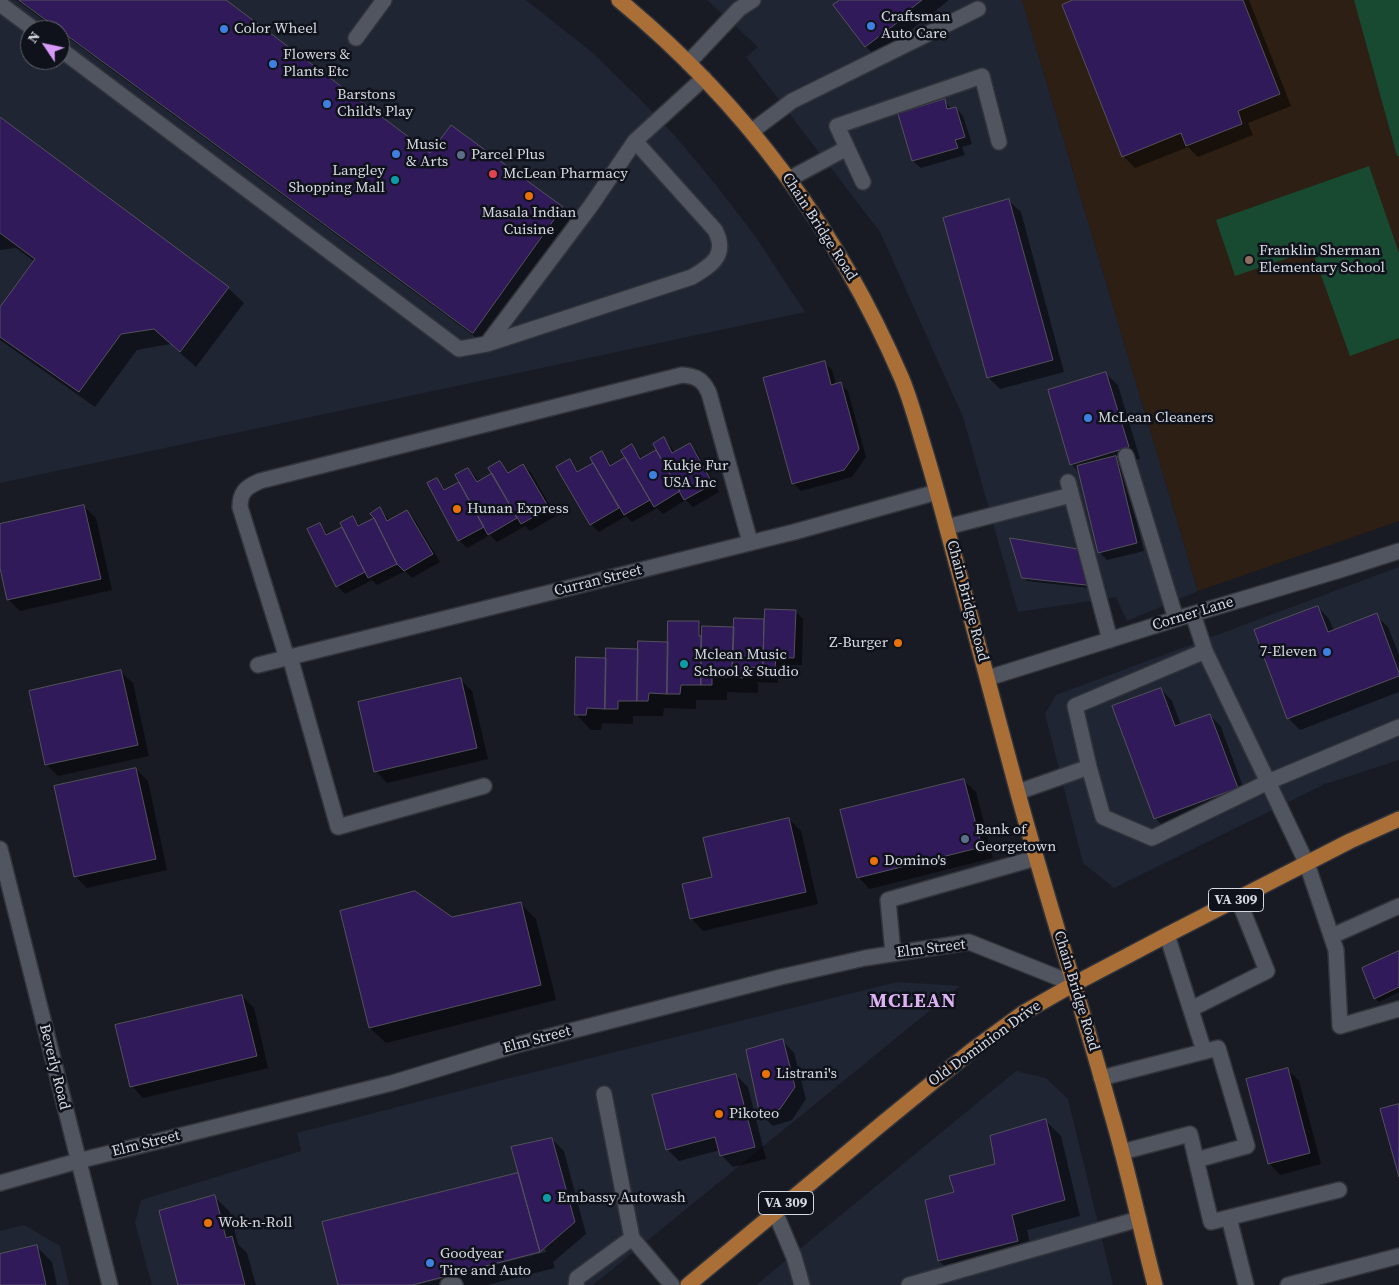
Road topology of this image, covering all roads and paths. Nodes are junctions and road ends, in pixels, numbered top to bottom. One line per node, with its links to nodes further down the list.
1 (384, 0): 7 (street)
2 (619, 0): 9 (main road, Chain Bridge Road)
3 (753, 0): 9 (street)
4 (0, 4): 6 (street)
5 (978, 9): 11 (street)
6 (21, 20)
7 (356, 38)
8 (70, 57): 17 (street)
9 (688, 62): 10 (main road, Chain Bridge Road)
10 (704, 78): 11 (main road, Chain Bridge Road); 12 (street)
11 (752, 131): 15 (main road, Chain Bridge Road)
12 (635, 141): 17 (street); 17 (street)
13 (999, 142): 14 (street)
14 (847, 148): 15 (street); 16 (street)
15 (789, 179): 19 (main road, Chain Bridge Road)
16 (863, 182)
17 (487, 344)
18 (1126, 456): 24 (street)
19 (937, 492): 20 (main road, Chain Bridge Road); 21 (street, Curran Street)
20 (947, 526): 25 (street); 29 (main road, Chain Bridge Road)
21 (750, 542): 27 (street, Curran Street); 27 (street)
22 (1399, 551): 23 (street, Corner Lane)
23 (1193, 614): 24 (street, Corner Lane); 26 (street)
24 (1176, 619): 25 (street, Corner Lane)
25 (1110, 640): 29 (street, Corner Lane)
26 (1205, 652): 31 (street); 32 (street)
27 (288, 657): 28 (street, Curran Street); 33 (street)
28 (258, 665)
29 (988, 678): 34 (main road, Chain Bridge Road)
30 (1399, 727): 32 (street)
31 (1089, 767): 32 (street); 34 (street)
32 (1268, 782): 38 (street)
33 (484, 786)
34 (1018, 792): 37 (main road, Chain Bridge Road)
35 (1399, 819): 38 (main road, Old Dominion Drive / VA 309)
36 (0, 849): 52 (street, Beverly Road)
37 (1036, 858): 43 (street); 44 (main road, Chain Bridge Road)
38 (1307, 864): 39 (main road, Old Dominion Drive / VA 309); 42 (street)
39 (1238, 899): 41 (main road, Old Dominion Drive / VA 309); 45 (street)
40 (1399, 906): 42 (street)
41 (1168, 935): 44 (main road, Old Dominion Drive / VA 309); 45 (street)
42 (1332, 936): 46 (street)
43 (893, 953): 44 (street, Elm Street); 52 (street, Elm Street)
44 (1074, 984): 48 (main road, Chain Bridge Road); 55 (main road, Old Dominion Drive / VA 309)
45 (1191, 1009): 47 (street)
46 (1399, 1009)
47 (1204, 1052): 48 (street); 51 (street)
48 (1101, 1078): 50 (main road, Chain Bridge Road)
49 (604, 1094): 58 (street)
50 (1122, 1152): 51 (street); 57 (main road, Chain Bridge Road)
51 (1196, 1160): 56 (street)
52 (78, 1161): 53 (street, Elm Street); 61 (street, Beverly Road)
53 (0, 1183)
54 (1339, 1190): 56 (street)
55 (776, 1212): 66 (main road, Old Dominion Drive / VA 309); 67 (street)
56 (1229, 1218): 70 (street)
57 (1139, 1219): 68 (street); 69 (main road, Chain Bridge Road)
58 (632, 1238): 64 (street); 65 (street)
59 (1399, 1256): 60 (street)
60 (1333, 1279): 71 (street)
61 (110, 1285)
62 (448, 1285): 63 (street)
63 (455, 1285)
64 (576, 1285)
65 (672, 1285)
66 (688, 1285)
67 (802, 1285)
68 (909, 1285)
69 (1155, 1285)
70 (1246, 1285)
71 (1288, 1285)

